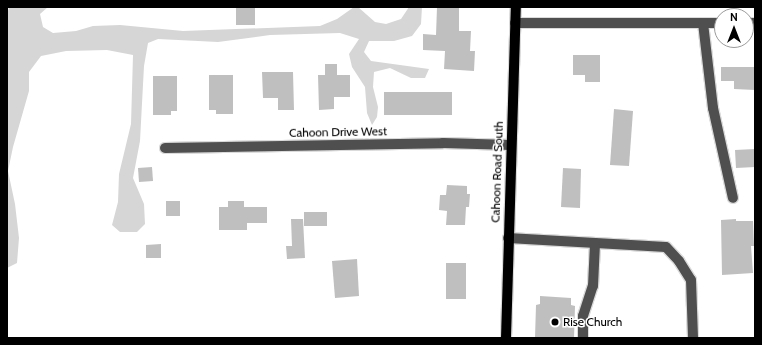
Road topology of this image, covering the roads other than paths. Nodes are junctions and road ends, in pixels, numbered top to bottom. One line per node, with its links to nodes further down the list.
1 (516, 7): 2 (main road, Cahoon Road South)
2 (515, 23): 3 (street); 5 (main road, Cahoon Road South)
3 (703, 23): 4 (street); 7 (street)
4 (714, 23)
5 (511, 145): 6 (street, Cahoon Drive West); 8 (main road, Cahoon Road South)
6 (166, 148)
7 (733, 198)
8 (508, 238): 9 (street); 10 (main road, Cahoon Road South)
9 (595, 243): 11 (street); 12 (street)
10 (506, 338)
11 (583, 338)
12 (693, 338)

